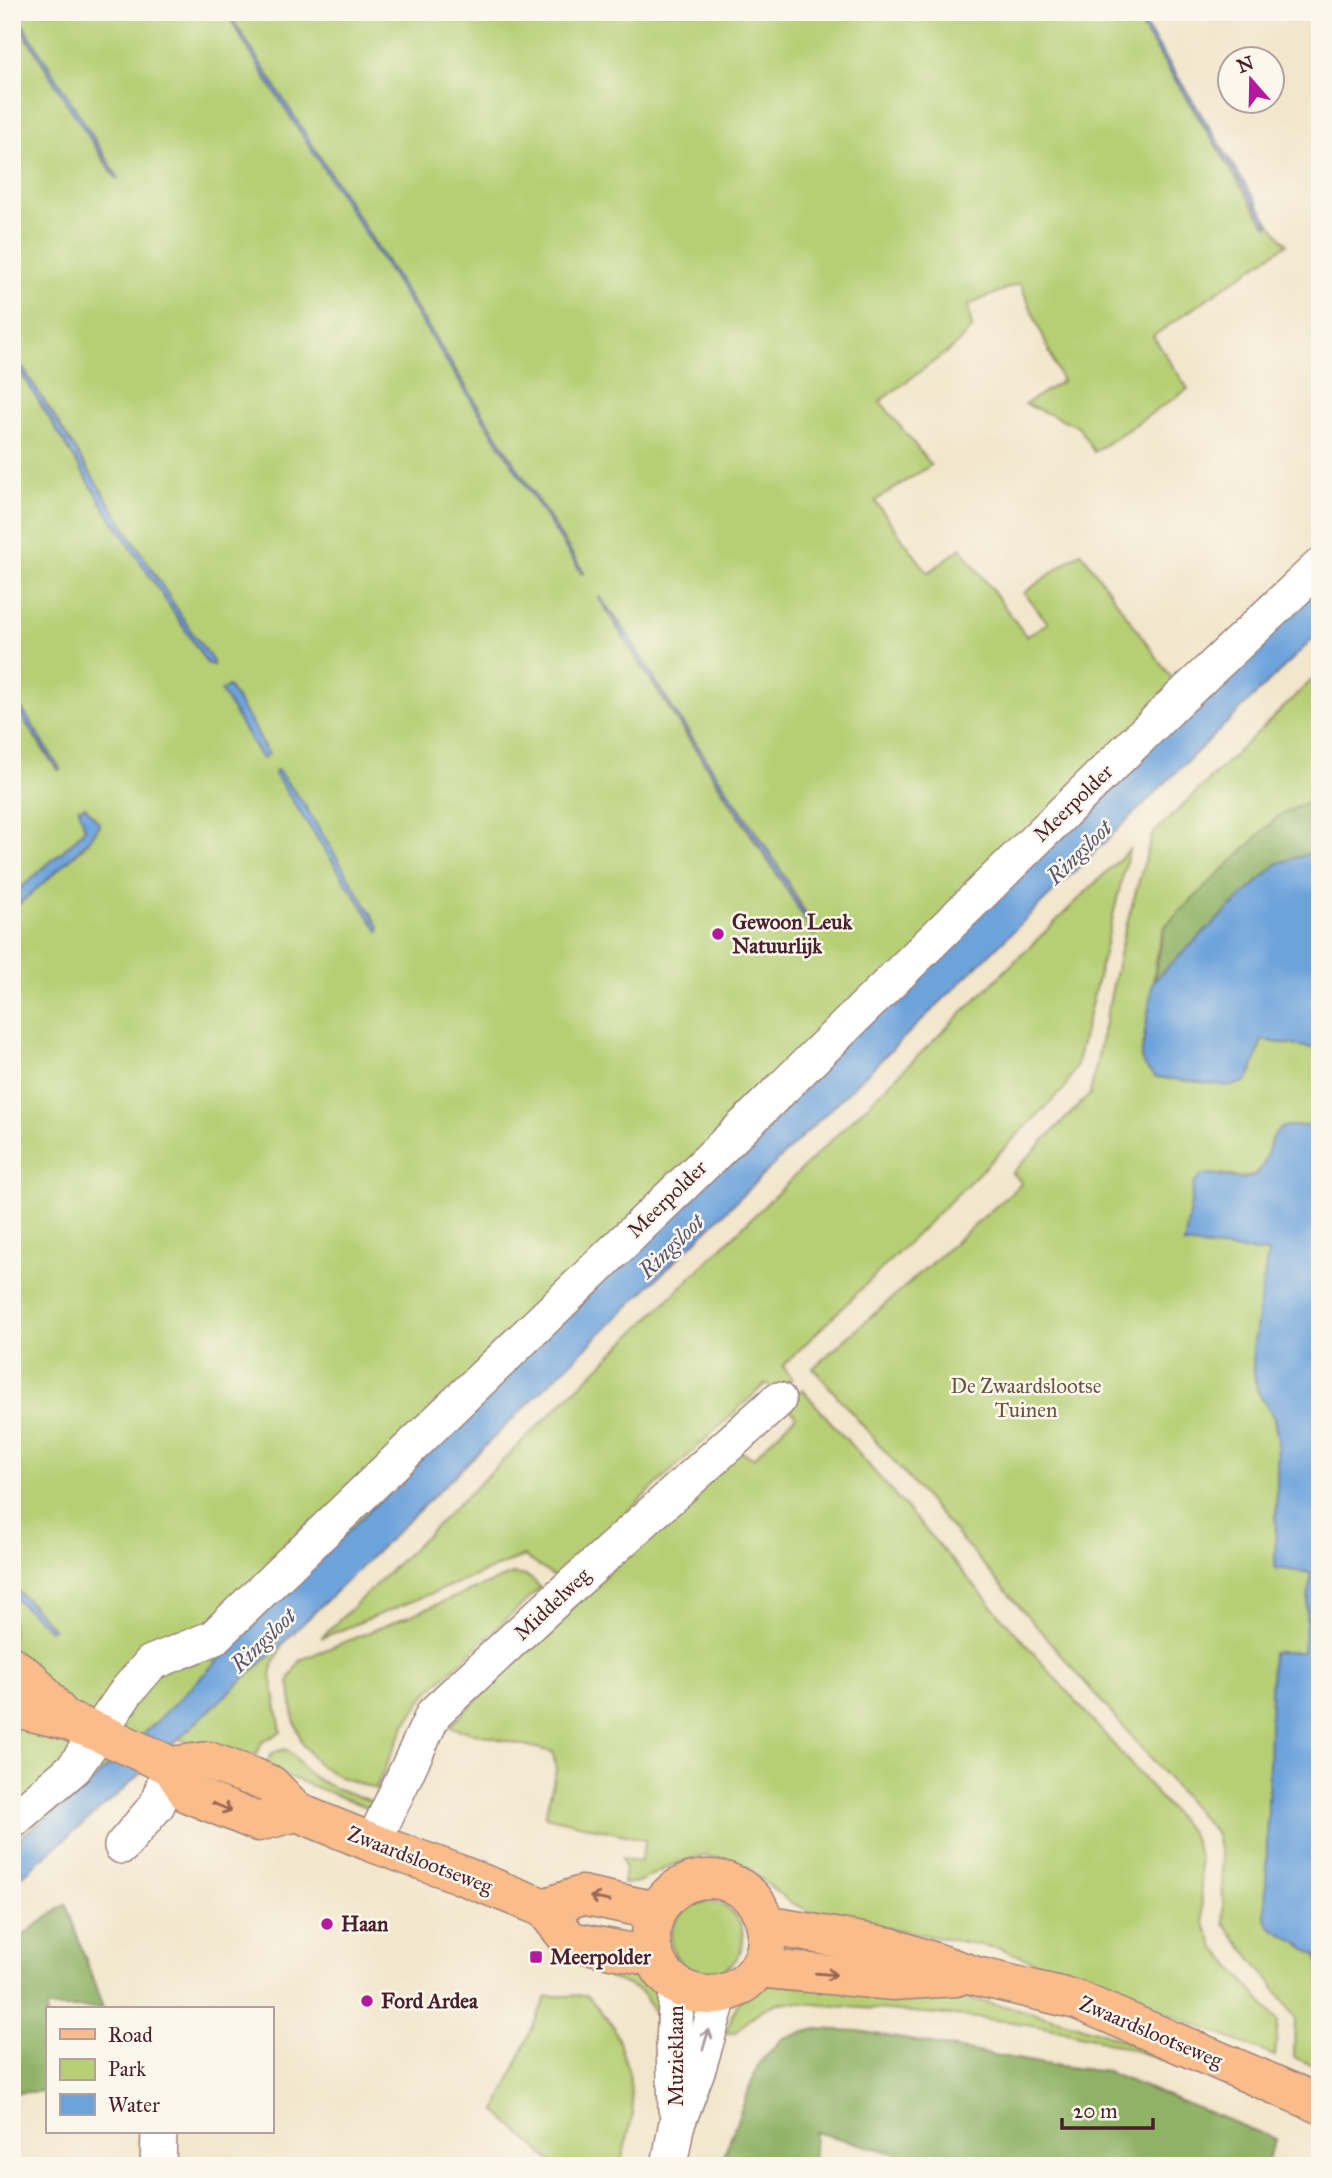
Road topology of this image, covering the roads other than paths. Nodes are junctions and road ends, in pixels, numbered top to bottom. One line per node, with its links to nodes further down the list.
1 (1320, 566): 5 (street, Meerpolder)
2 (778, 1400): 8 (street, Middelweg)
3 (12, 1666): 5 (main road)
4 (12, 1707): 5 (main road)
5 (82, 1726): 6 (main road); 7 (street, Meerpolder)
6 (156, 1759): 8 (main road, Zwaardslootseweg); 9 (street)
7 (12, 1821)
8 (373, 1843): 10 (main road, Zwaardslootseweg)
9 (122, 1846)
10 (544, 1908): 11 (main road, one-way to 10); 14 (main road)
11 (657, 1911): 12 (main road); 14 (main road)
12 (765, 1925): 13 (main road); 15 (main road, Zwaardslootseweg)
13 (758, 1968): 15 (main road, Zwaardslootseweg, one-way to 15); 16 (main road)
14 (666, 1971): 16 (main road); 18 (street, Muzieklaan)
15 (976, 1976): 17 (main road, Zwaardslootseweg)
16 (720, 1994): 18 (street, Muzieklaan, one-way to 16)
17 (1320, 2104)
18 (676, 2127): 21 (street, Muzieklaan)
19 (159, 2132): 20 (street)
20 (158, 2166)
21 (669, 2166)

